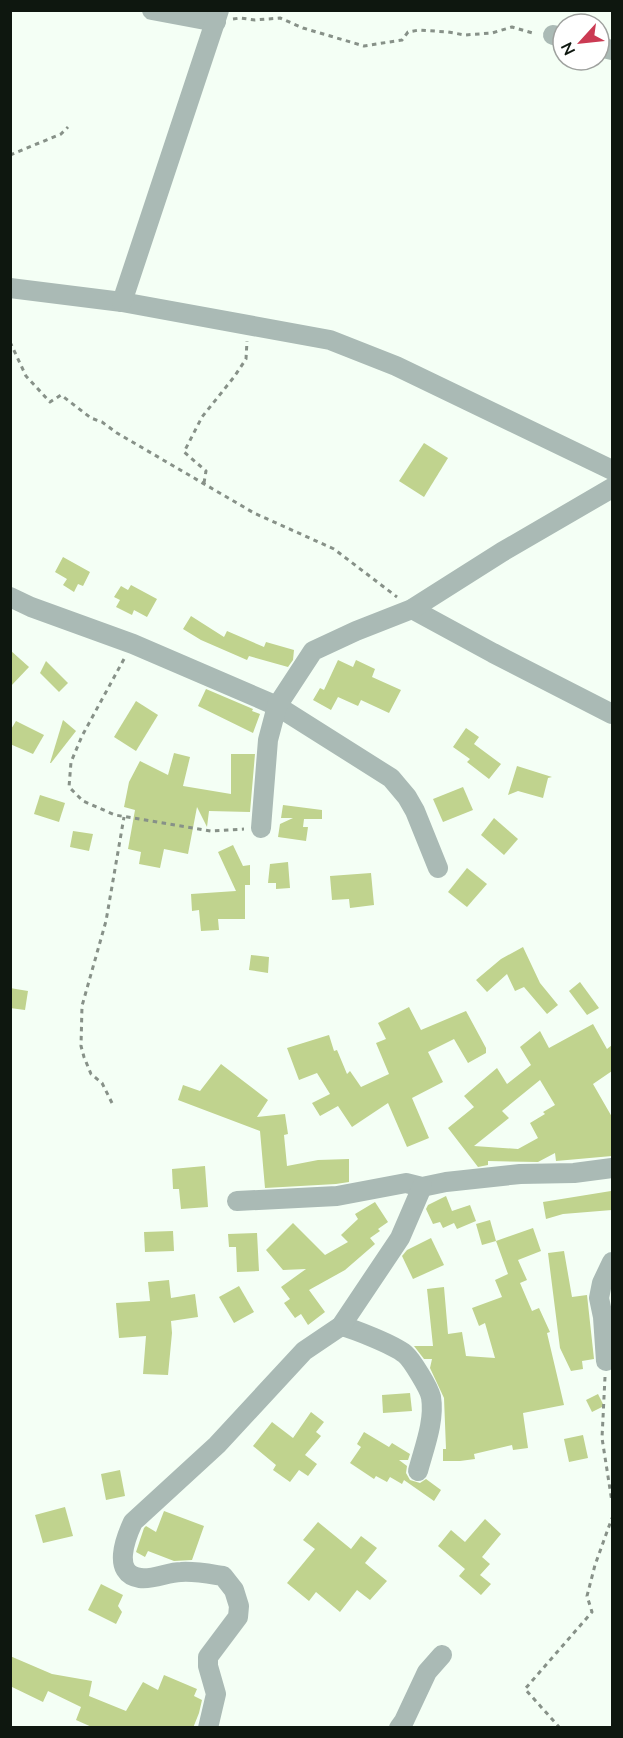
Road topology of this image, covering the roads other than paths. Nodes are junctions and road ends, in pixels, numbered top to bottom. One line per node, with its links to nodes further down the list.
1 (152, 10): 2 (street)
2 (218, 16): 4 (street)
3 (10, 288): 4 (street)
4 (122, 302): 5 (street)
5 (612, 470)
6 (612, 489): 8 (street)
7 (10, 597): 9 (street)
8 (412, 609): 9 (street); 10 (street)
9 (277, 706): 11 (street); 12 (street)
10 (612, 714)
11 (261, 828)
12 (438, 868)
13 (612, 1168): 14 (street)
14 (422, 1187): 15 (street); 17 (street)
15 (237, 1201)
16 (612, 1262): 18 (street)
17 (341, 1326): 19 (street); 21 (street)
18 (606, 1360)
19 (418, 1471)
20 (442, 1655): 22 (street)
21 (208, 1728)
22 (399, 1728)

